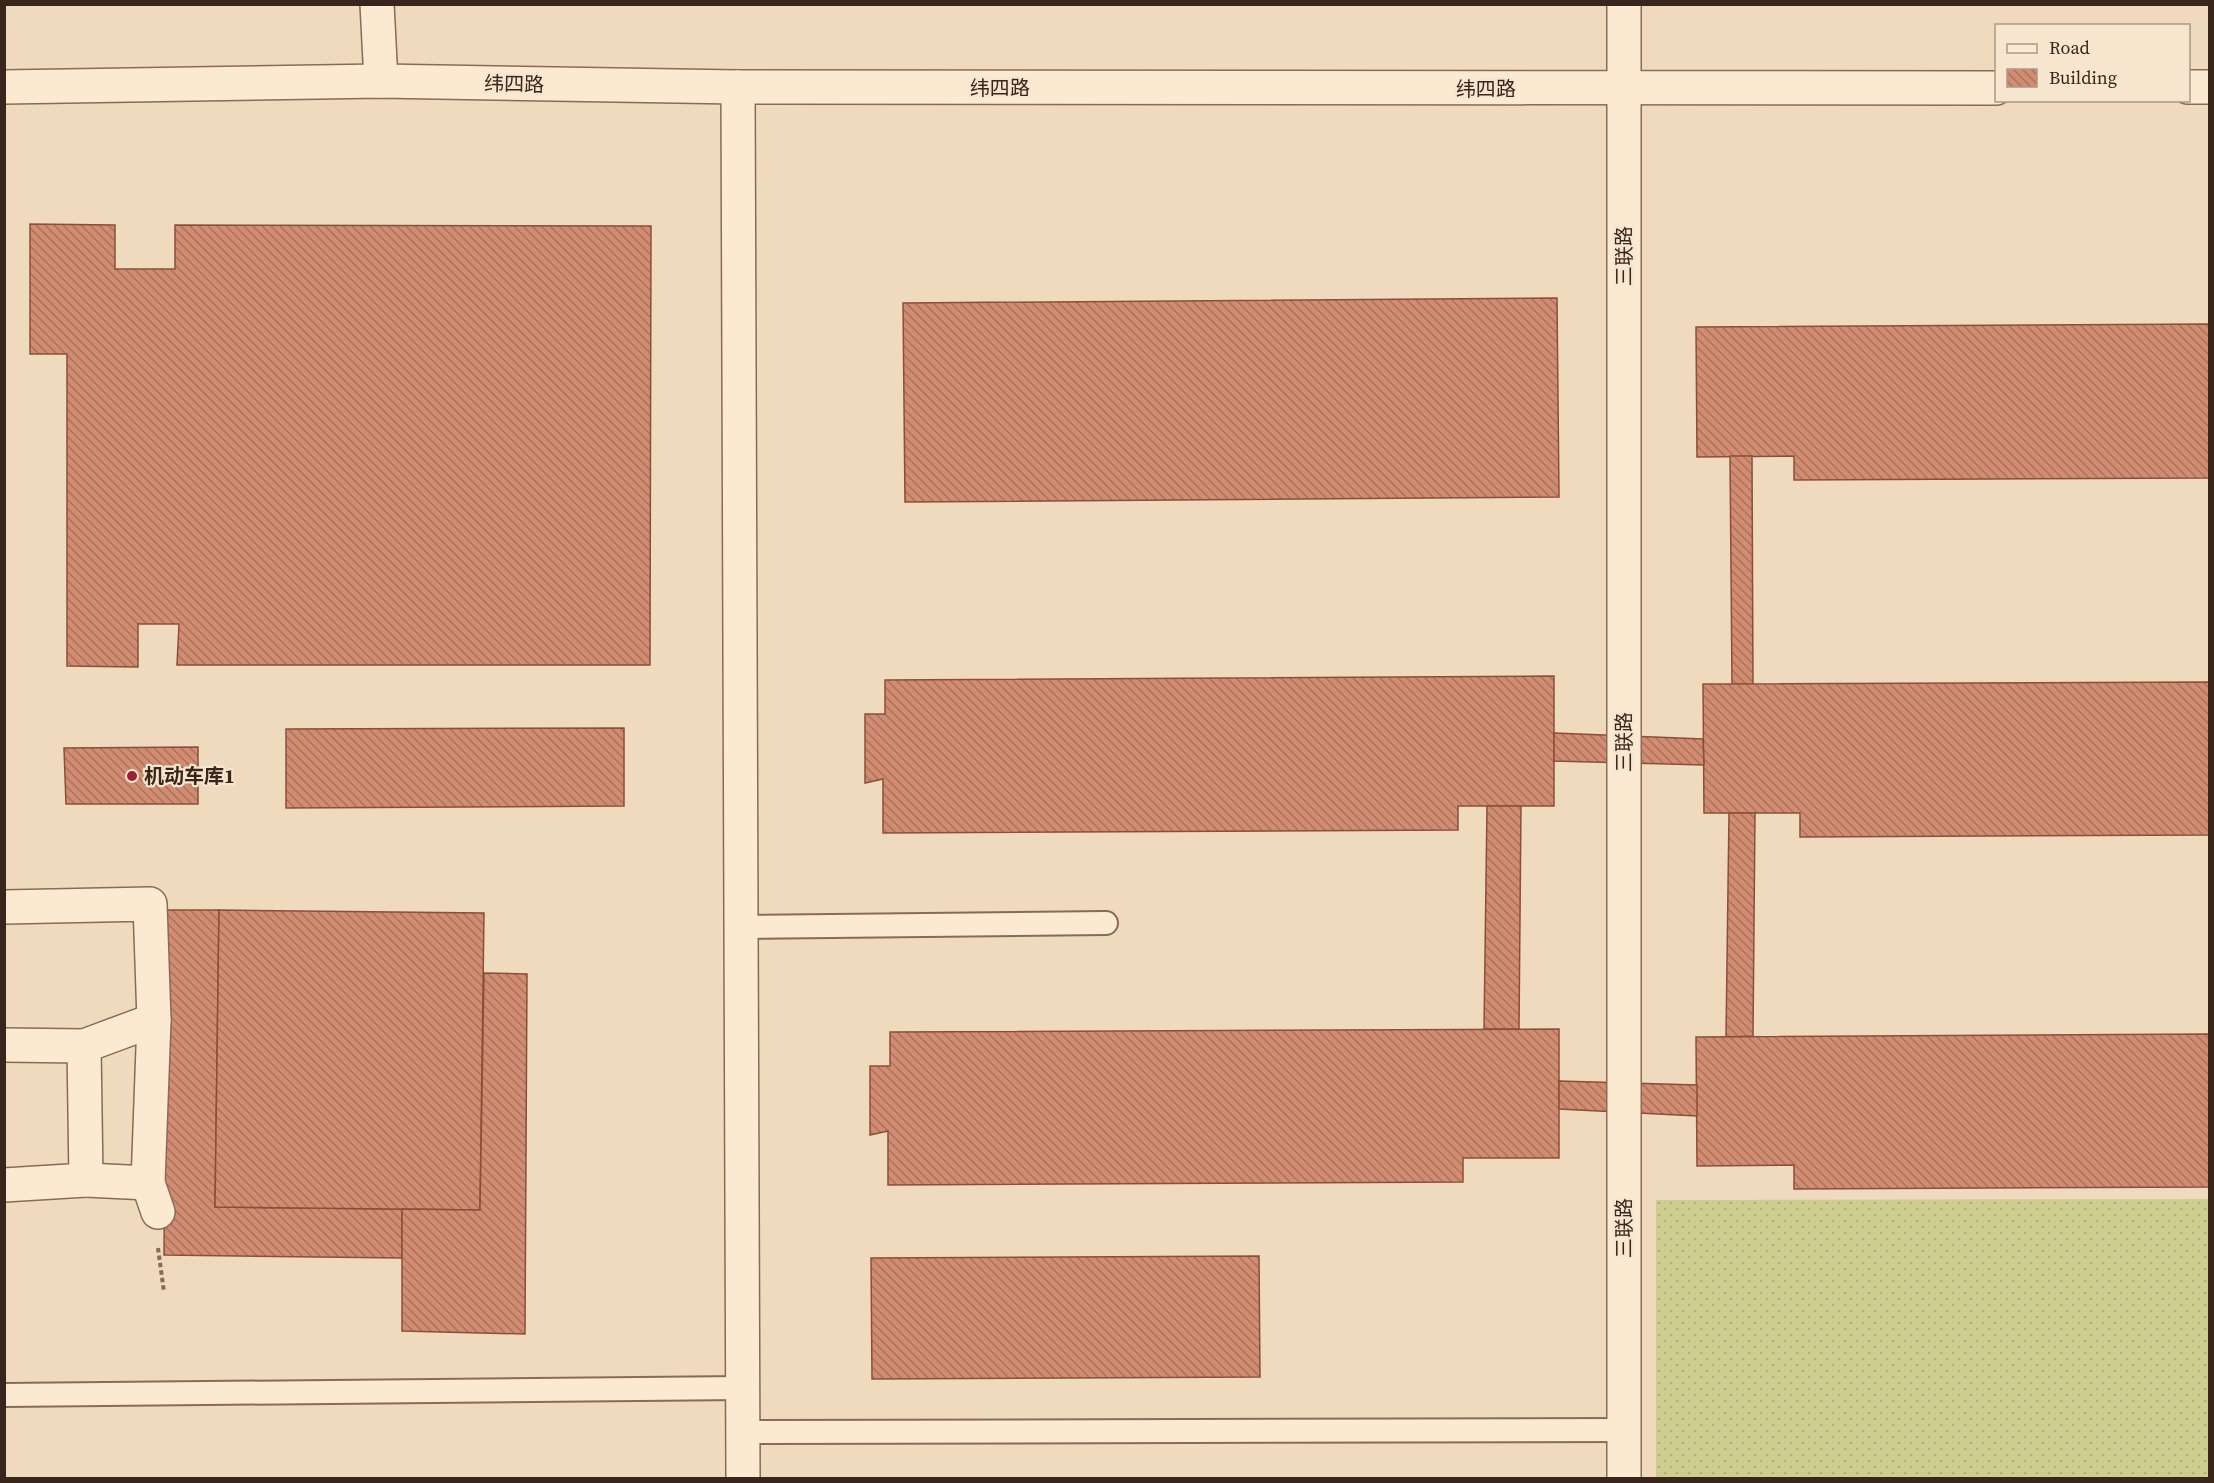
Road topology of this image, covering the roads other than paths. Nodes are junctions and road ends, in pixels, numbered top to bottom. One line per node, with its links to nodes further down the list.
1 (377, 4): 3 (street)
2 (1624, 4): 9 (street, 三联路)
3 (381, 81): 4 (street, 纬四路); 5 (street, 纬四路)
4 (4, 87)
5 (738, 87): 9 (street, 纬四路); 12 (street)
6 (2190, 87): 7 (street)
7 (2210, 87)
8 (1995, 88): 9 (street, 纬四路)
9 (1624, 90): 20 (street, 三联路)
10 (4, 907): 13 (street)
11 (1106, 923): 12 (lane)
12 (741, 927): 18 (street)
13 (154, 1020): 15 (street); 16 (street)
14 (4, 1045): 15 (street)
15 (84, 1046): 16 (street)
16 (86, 1180): 17 (street)
17 (4, 1185)
18 (743, 1388): 19 (lane); 21 (street)
19 (4, 1395)
20 (1624, 1430): 21 (lane); 23 (street, 三联路)
21 (743, 1432): 22 (street)
22 (743, 1479)
23 (1624, 1479)

